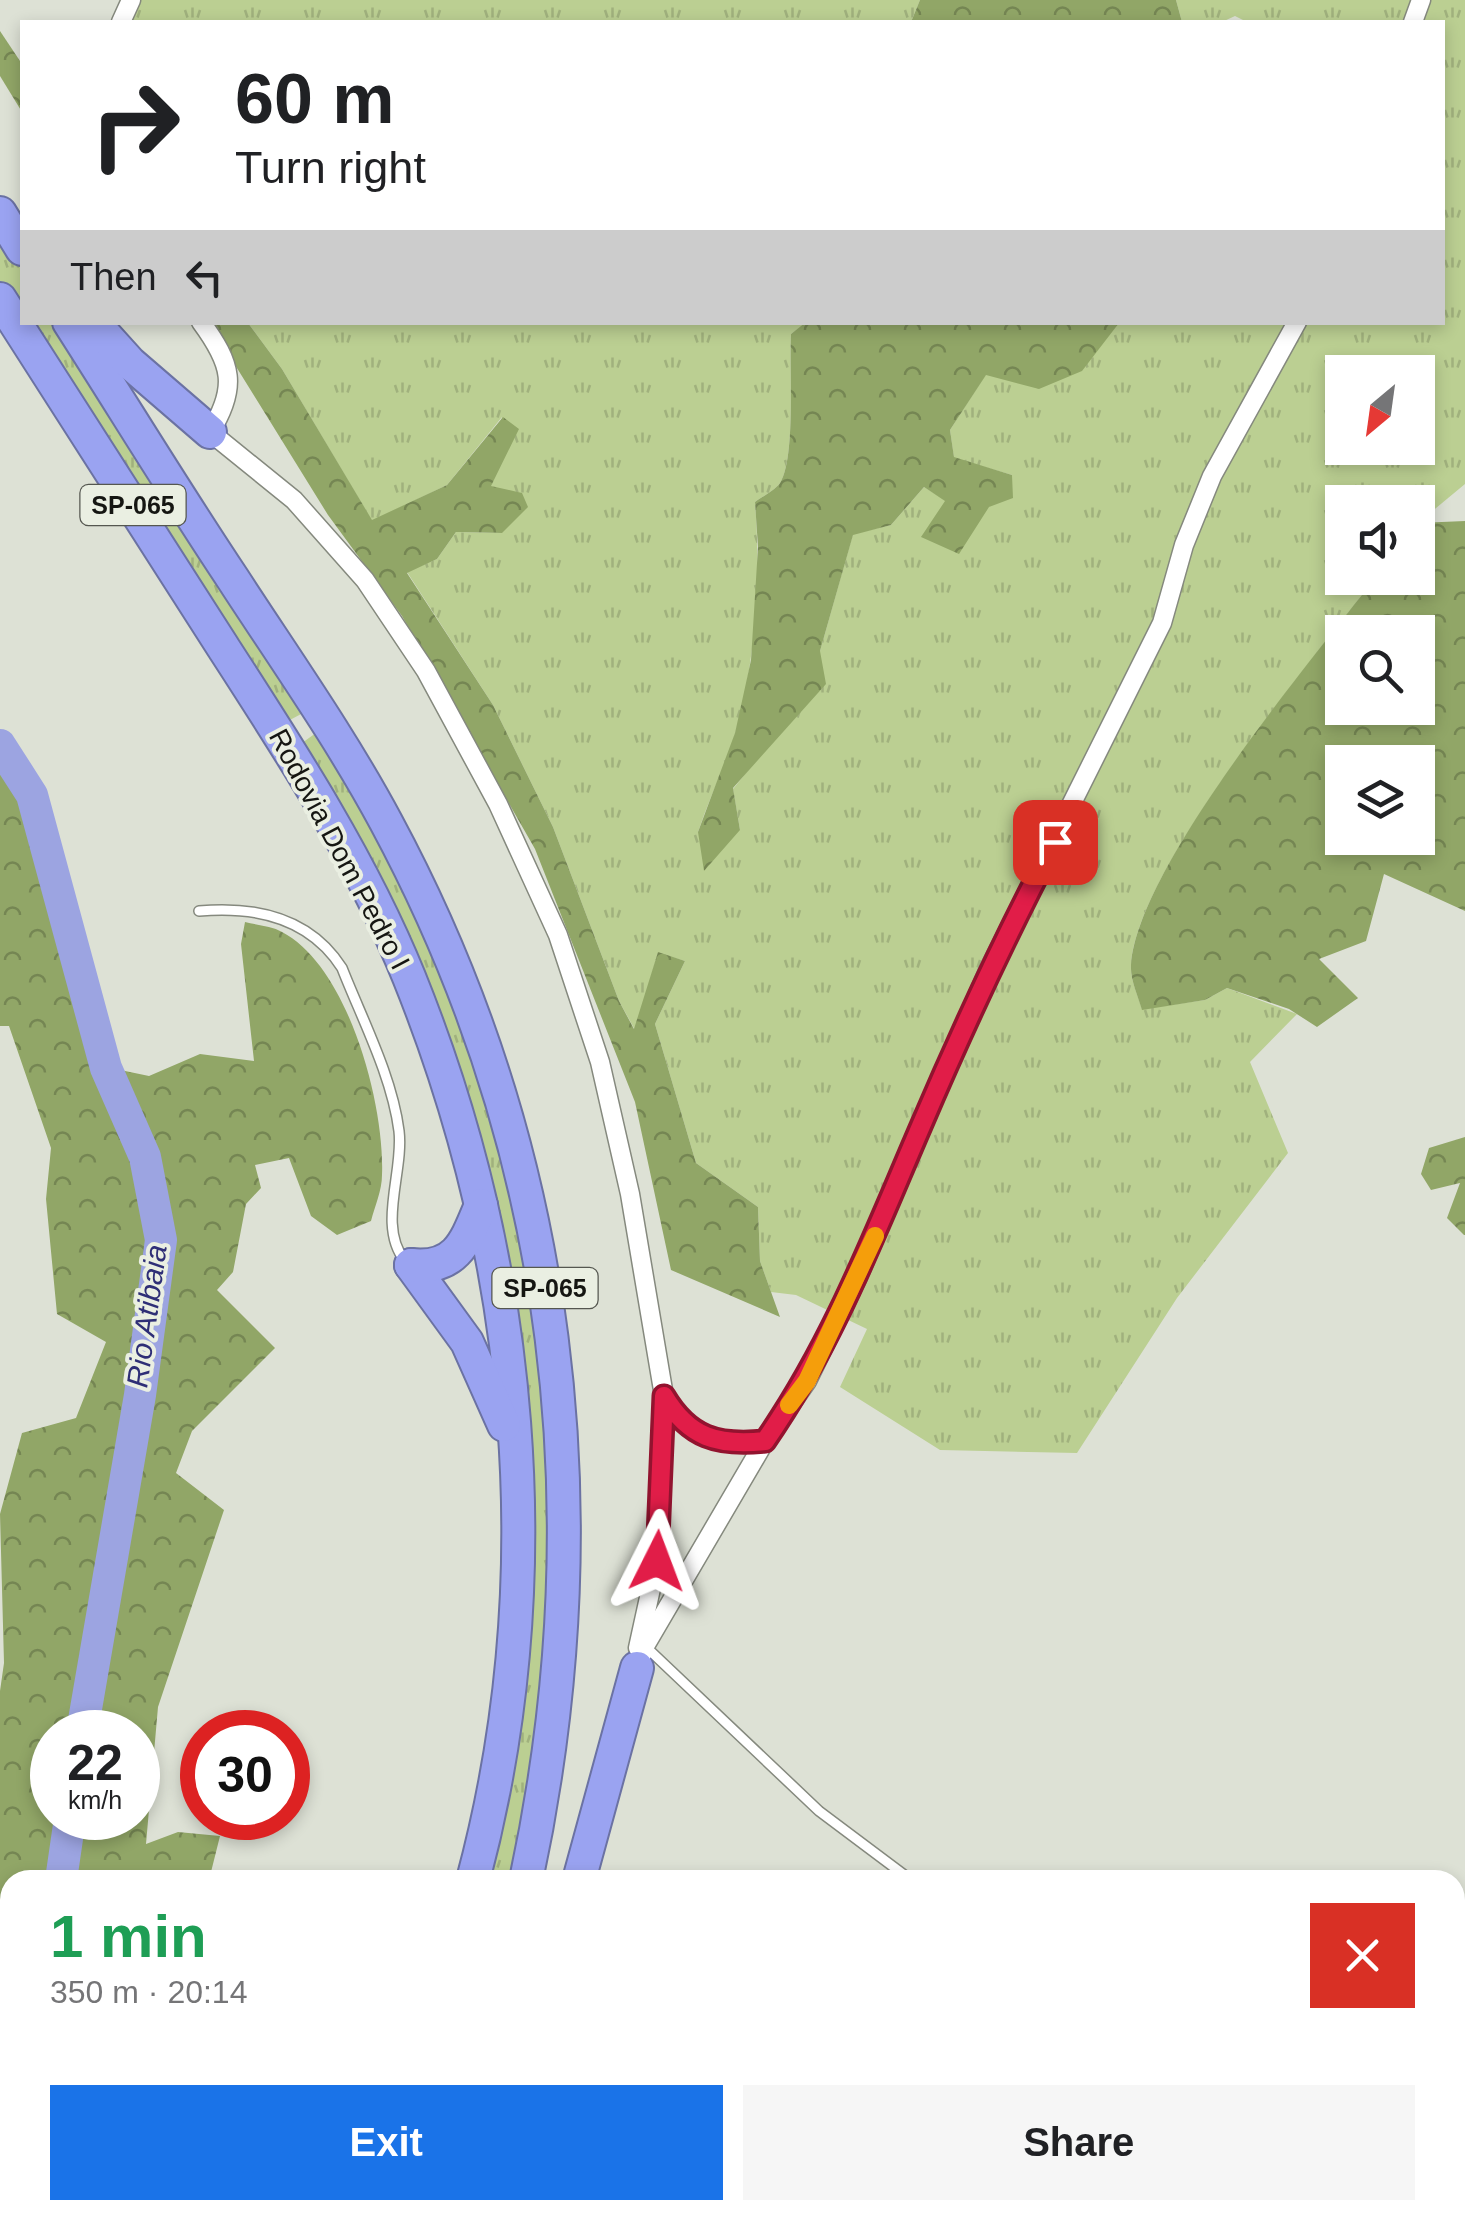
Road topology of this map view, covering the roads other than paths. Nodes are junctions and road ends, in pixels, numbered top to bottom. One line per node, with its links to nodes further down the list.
1 (0, 211): 2 (highway); 3 (highway)
2 (20, 234)
3 (20, 246)
4 (0, 299): 11 (highway, Rodovia Dom Pedro I / SP-065)
5 (71, 325): 18 (highway, Rodovia Dom Pedro I / SP-065)
6 (96, 325): 9 (highway)
7 (204, 325): 9 (street)
8 (1296, 325): 14 (street)
9 (210, 432): 13 (street)
10 (199, 911): 12 (lane)
11 (482, 1205): 12 (highway); 15 (highway, Rodovia Dom Pedro I / SP-065)
12 (411, 1265): 15 (highway)
13 (664, 1396): 14 (street); 16 (street)
14 (765, 1441): 16 (street)
15 (517, 1458): 17 (highway, Rodovia Dom Pedro I / SP-065)
16 (640, 1652): 19 (highway); 20 (lane)
17 (474, 1870)
18 (528, 1870)
19 (582, 1870)
20 (901, 1870)

